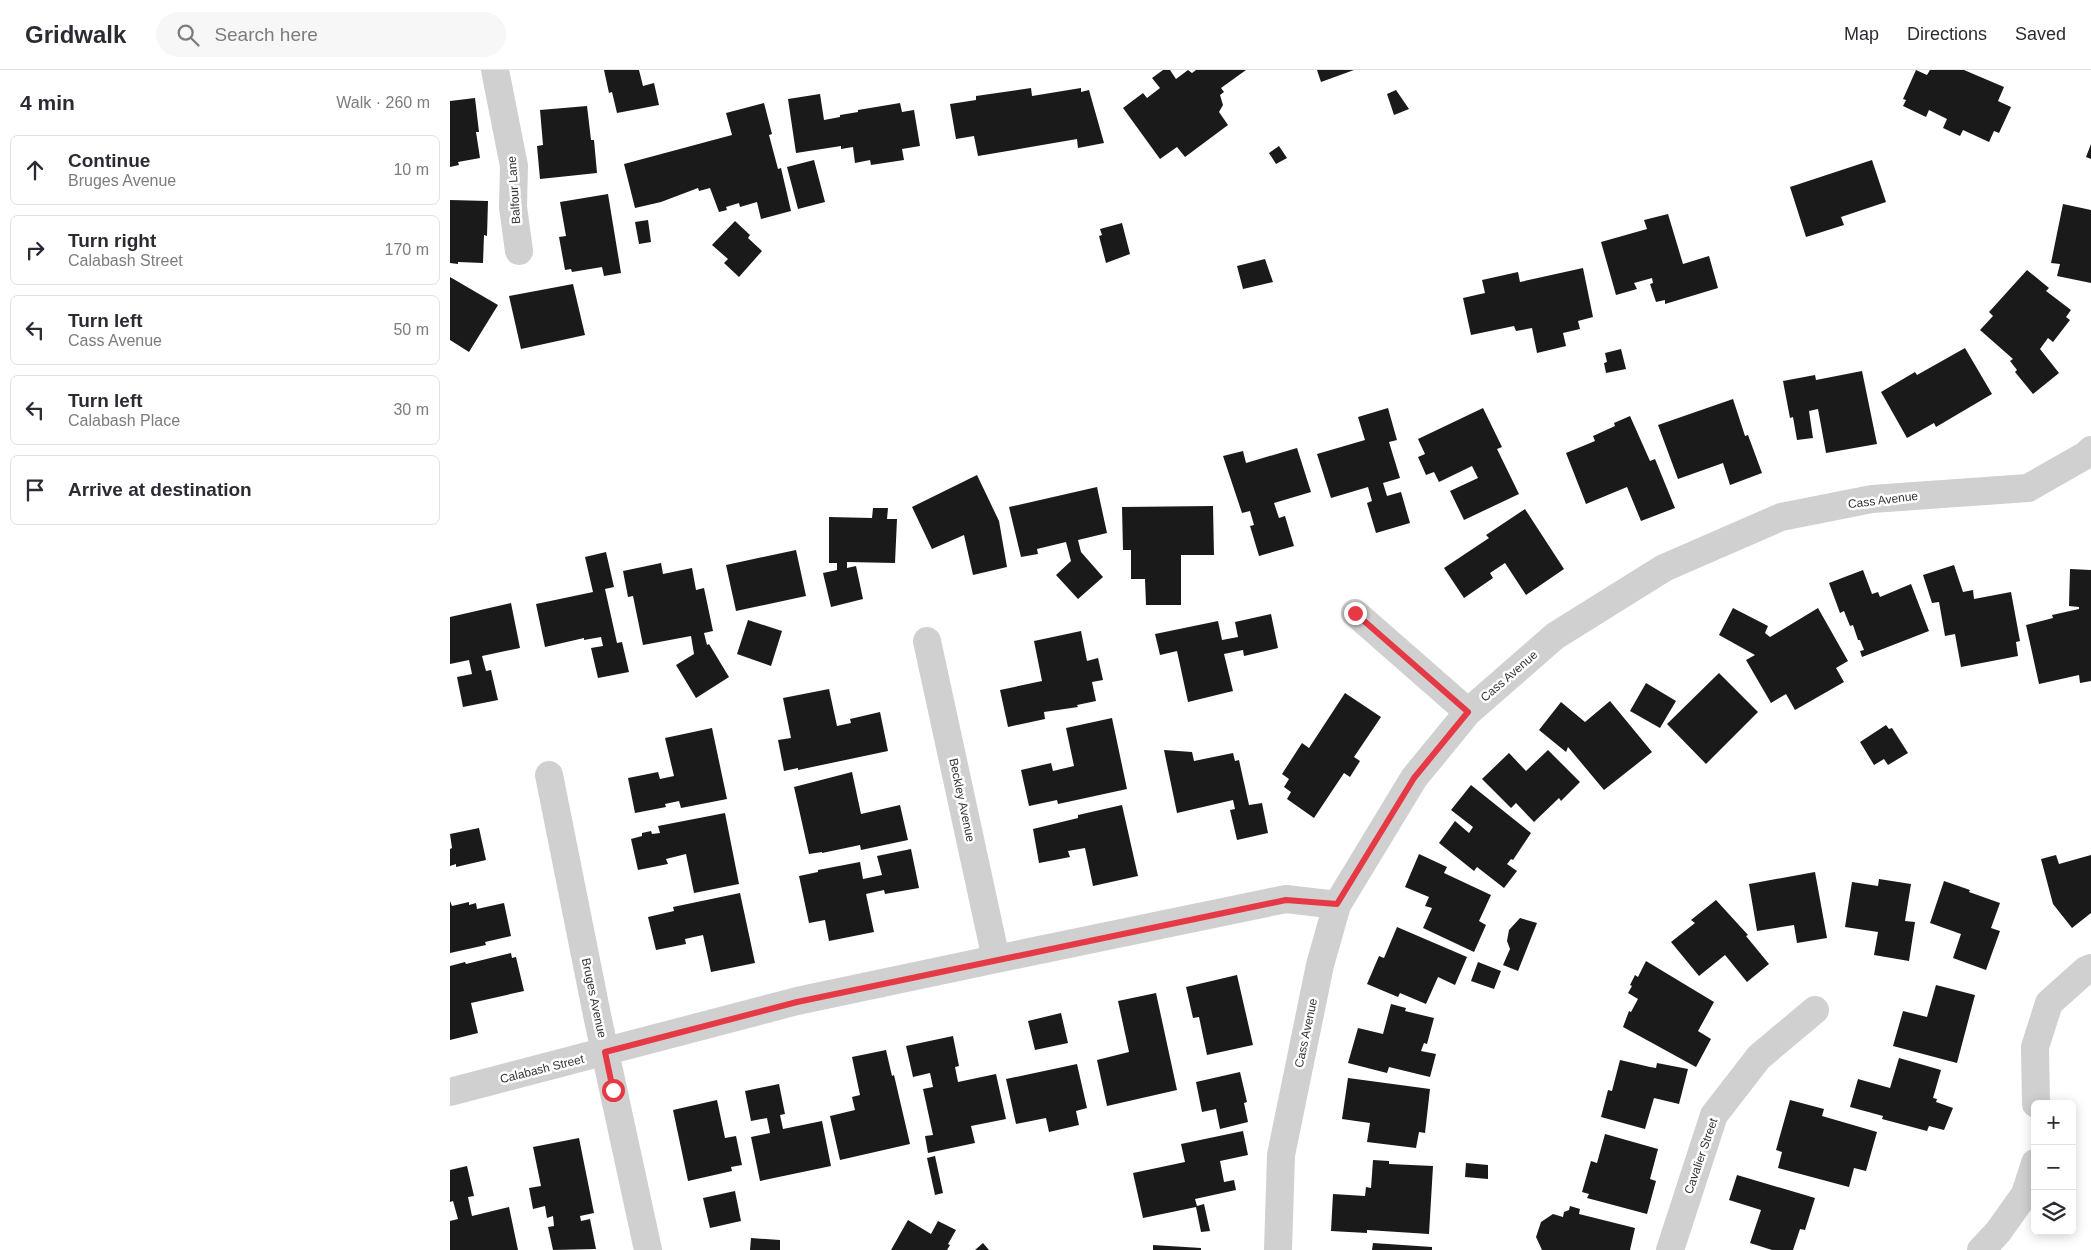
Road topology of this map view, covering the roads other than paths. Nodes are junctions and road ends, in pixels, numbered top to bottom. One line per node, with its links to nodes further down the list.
1 (495, 70): 2 (street, Balfour Lane)
2 (519, 251)
3 (2089, 455): 6 (street, Cass Avenue)
4 (1355, 613): 6 (street)
5 (928, 641): 9 (street, Beckley Avenue)
6 (1468, 712): 8 (street, Cass Avenue)
7 (549, 775): 12 (street, Bruges Avenue)
8 (1337, 904): 9 (street, Calabash Street); 17 (street, Cass Avenue)
9 (996, 959): 12 (street, Calabash Street)
10 (2091, 968): 14 (street)
11 (1815, 1010): 18 (street, Cavalier Street)
12 (605, 1052): 13 (street, Calabash Street); 16 (street, Bruges Avenue)
13 (450, 1092)
14 (2036, 1100)
15 (2031, 1175): 19 (street)
16 (648, 1250)
17 (1278, 1250)
18 (1670, 1250)
19 (1981, 1250)

